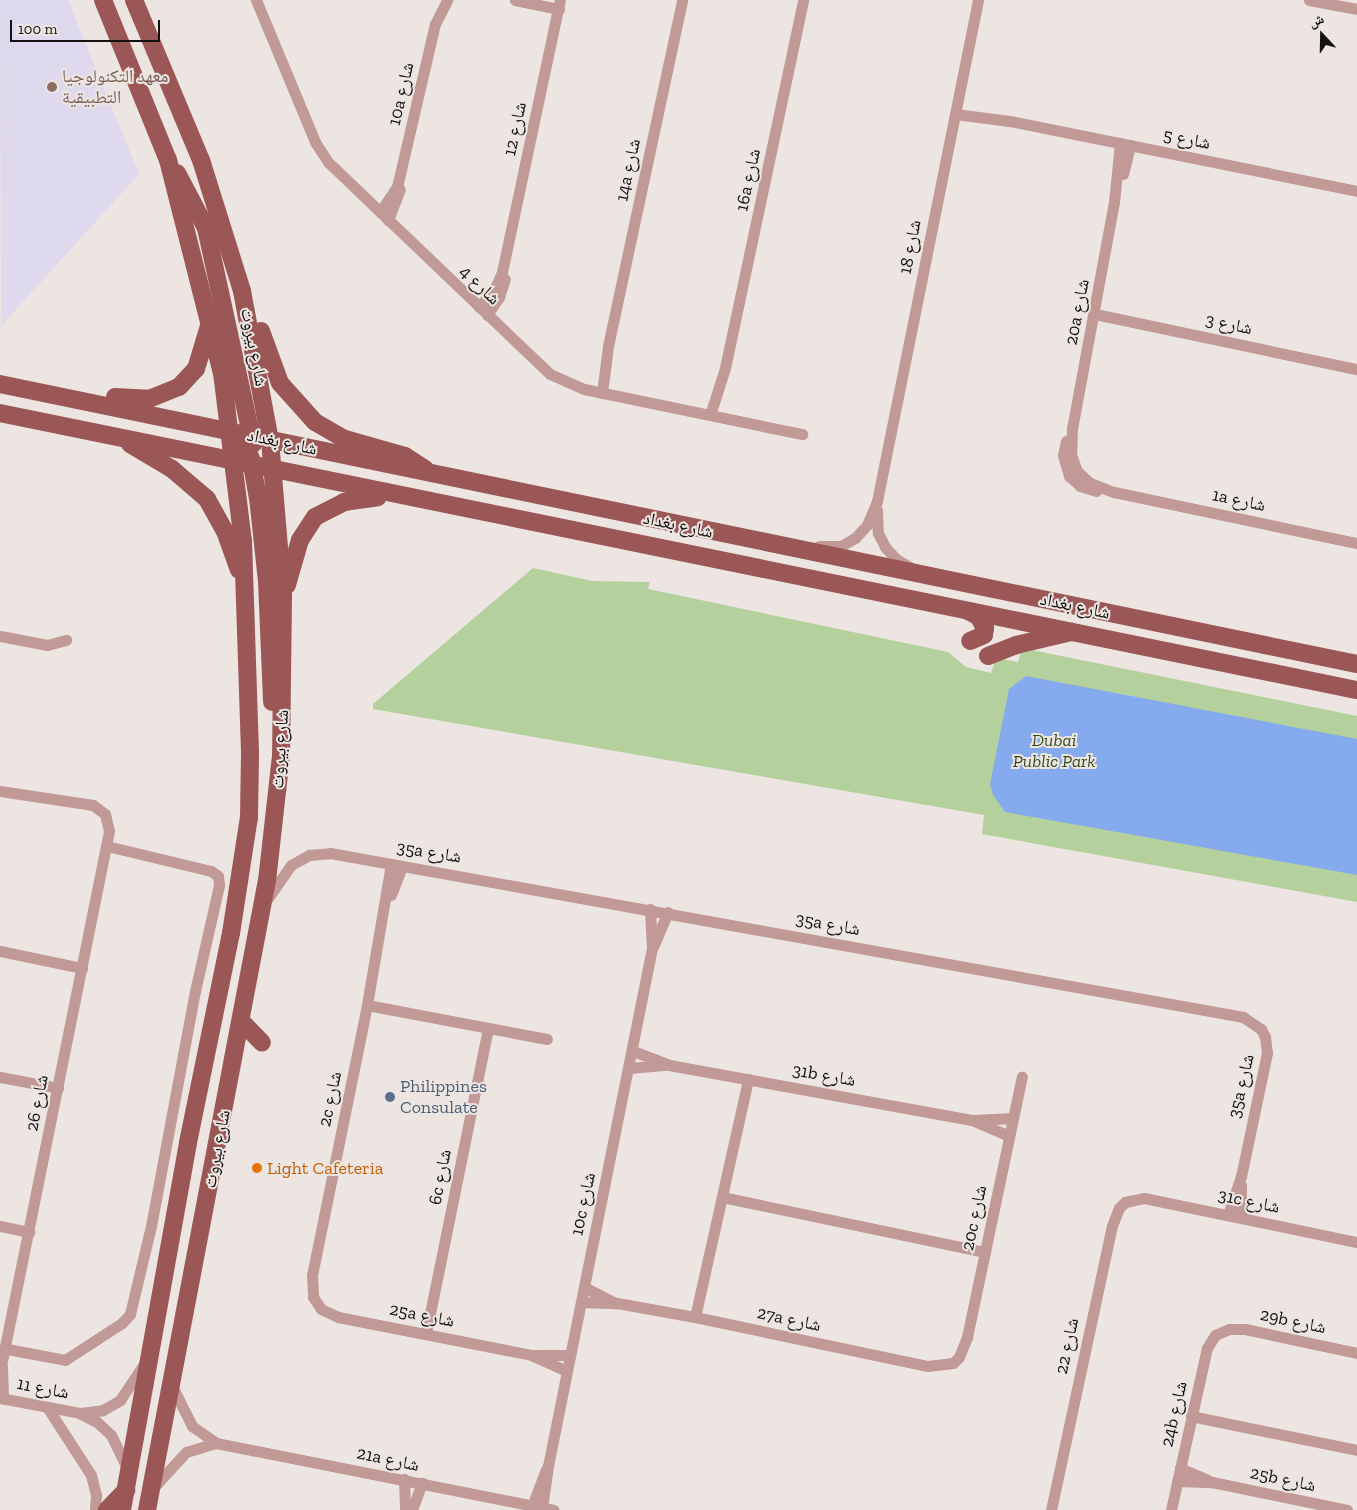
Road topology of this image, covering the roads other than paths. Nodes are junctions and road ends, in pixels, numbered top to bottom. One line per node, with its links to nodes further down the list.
1 (103, 0): 16 (main road, شارع بيروت)
2 (134, 0): 19 (main road, شارع بيروت)
3 (256, 0): 18 (street, شارع 4)
4 (438, 0): 13 (street, 10a شارع)
5 (447, 0): 13 (street, 10a شارع)
6 (515, 0): 11 (street)
7 (682, 0): 26 (street, 14a شارع)
8 (803, 0): 28 (street, 16a شارع)
9 (978, 0): 14 (street, شارع 18)
10 (1309, 0): 12 (street)
11 (560, 5): 20 (street, شارع 12)
12 (1357, 9)
13 (436, 24): 18 (street, 10a شارع)
14 (956, 109): 15 (street, شارع 5); 40 (street, شارع 18)
15 (1125, 144): 17 (street, شارع 5); 21 (street, 20a شارع)
16 (168, 160): 22 (main road, شارع بيروت); 31 (main road)
17 (1357, 191)
18 (384, 216): 20 (street, شارع 4)
19 (242, 291): 33 (main road, شارع بيروت); 37 (main road)
20 (483, 311): 26 (street, شارع 4)
21 (1095, 314): 23 (street, شارع 3); 38 (street, 20a شارع)
22 (210, 321): 24 (main road); 29 (main road, شارع بيروت)
23 (1357, 369)
24 (0, 376)
25 (0, 384): 29 (main road, شارع بغداد)
26 (598, 392): 28 (street, شارع 4)
27 (0, 414): 32 (main road, شارع بغداد)
28 (714, 416): 30 (street, شارع 4)
29 (231, 431): 31 (main road, شارع بغداد); 34 (main road, شارع بيروت); 35 (main road)
30 (802, 434)
31 (249, 435): 33 (main road, شارع بغداد); 36 (main road)
32 (126, 440): 34 (main road, شارع بغداد); 44 (main road)
33 (270, 440): 36 (main road, شارع بيروت); 37 (main road, شارع بغداد)
34 (235, 462): 35 (main road, شارع بغداد); 44 (main road, شارع بيروت)
35 (253, 466): 36 (main road, شارع بغداد); 54 (main road)
36 (274, 470): 39 (main road, شارع بغداد); 45 (main road, شارع بيروت)
37 (428, 473): 41 (main road, شارع بغداد)
38 (1114, 492): 42 (street, 1a شارع)
39 (392, 495): 45 (main road); 46 (main road, شارع بغداد)
40 (877, 501): 41 (street, شارع 18); 43 (street, شارع 18)
41 (738, 537): 43 (main road, شارع بغداد)
42 (1357, 542)
43 (933, 577): 52 (main road, شارع بغداد)
44 (247, 595): 99 (main road, شارع بيروت)
45 (283, 595): 54 (main road, شارع بيروت)
46 (964, 609): 47 (main road, شارع بغداد); 50 (main road)
47 (1077, 631): 51 (main road); 53 (main road, شارع بغداد)
48 (0, 636): 49 (street)
49 (66, 640)
50 (970, 640)
51 (988, 656)
52 (1357, 664)
53 (1357, 690)
54 (281, 756): 58 (main road, شارع بيروت)
55 (0, 791): 56 (street, شارع 26)
56 (107, 846): 63 (street, شارع 26); 95 (street)
57 (396, 865): 58 (street, 35a شارع); 59 (street, 35a شارع); 64 (street, 2c شارع)
58 (262, 908): 65 (main road, شارع بيروت)
59 (650, 909): 60 (street, 35a شارع); 61 (street, 10c شارع)
60 (668, 912): 61 (street, 10c شارع); 79 (street, 35a شارع)
61 (652, 948): 69 (street, 10c شارع)
62 (0, 951): 63 (street)
63 (82, 968): 75 (street, شارع 26)
64 (367, 1005): 66 (street); 89 (street, 2c شارع)
65 (241, 1021): 68 (main road); 103 (main road, شارع بيروت)
66 (488, 1028): 67 (street); 94 (street, 6c شارع)
67 (547, 1039)
68 (262, 1043)
69 (633, 1051): 70 (street, 31b شارع); 71 (street, 10c شارع)
70 (669, 1065): 71 (street, 31b شارع); 74 (street, 31b شارع)
71 (629, 1068): 88 (street, 10c شارع)
72 (0, 1077): 75 (street)
73 (1022, 1077): 76 (street, 20c شارع)
74 (748, 1080): 77 (street, 31b شارع); 80 (street)
75 (58, 1088): 85 (street, شارع 26)
76 (1013, 1118): 77 (street, 31b شارع); 78 (street, 20c شارع)
77 (972, 1120): 78 (street, 31b شارع)
78 (1009, 1136): 87 (street, 20c شارع)
79 (1241, 1176): 82 (street, 35a شارع); 83 (street, 35a شارع)
80 (722, 1197): 87 (street); 92 (street)
81 (1133, 1199): 82 (street, 31c شارع); 124 (street, شارع 22)
82 (1228, 1215): 83 (street, 31c شارع)
83 (1241, 1217): 86 (street, 31c شارع)
84 (0, 1226): 85 (street)
85 (29, 1232): 95 (street, شارع 26)
86 (1357, 1242)
87 (985, 1252): 100 (street, 20c شارع)
88 (584, 1287): 90 (street, 10c شارع); 91 (street, 27a شارع)
89 (313, 1297): 94 (street, 25a شارع)
90 (581, 1302): 91 (street, 27a شارع); 98 (street, 10c شارع)
91 (617, 1304): 92 (street, 27a شارع)
92 (695, 1317): 100 (street, 27a شارع)
93 (1220, 1331): 96 (street, 29b شارع); 107 (street, 24b شارع)
94 (426, 1334): 97 (street, 25a شارع)
95 (7, 1349): 101 (street, شارع 26)
96 (1357, 1353)
97 (532, 1355): 98 (street, 25a شارع); 102 (street, 25a شارع)
98 (570, 1355): 102 (street, 10c شارع)
99 (148, 1358): 106 (street, شارع 11); 112 (main road, شارع بيروت)
100 (953, 1363)
101 (1, 1369): 104 (street, شارع 26)
102 (567, 1371): 117 (street, 10c شارع)
103 (171, 1383): 108 (street, 21a شارع); 116 (main road, شارع بيروت)
104 (1, 1398): 105 (street, شارع 11)
105 (47, 1407): 106 (street, شارع 11); 118 (street)
106 (80, 1413): 112 (street, شارع 11)
107 (1191, 1416): 109 (street); 110 (street, 24b شارع)
108 (216, 1443): 111 (street, 21a شارع); 116 (street, 21a شارع)
109 (1357, 1450)
110 (1180, 1468): 113 (street, 24b شارع); 114 (street, 25b شارع)
111 (404, 1479): 115 (street, 21a شارع); 122 (street)
112 (128, 1481): 119 (main road); 120 (main road, شارع بيروت)
113 (1177, 1481): 114 (street, 25b شارع); 125 (street, 24b شارع)
114 (1212, 1482): 126 (street, 25b شارع)
115 (422, 1483): 117 (street, 21a شارع); 123 (street)
116 (150, 1491): 121 (main road, شارع بيروت)
117 (542, 1508)
118 (95, 1510)
119 (107, 1510)
120 (122, 1510)
121 (147, 1510)
122 (405, 1510)
123 (412, 1510)
124 (1051, 1510)
125 (1171, 1510)
126 (1347, 1510)

